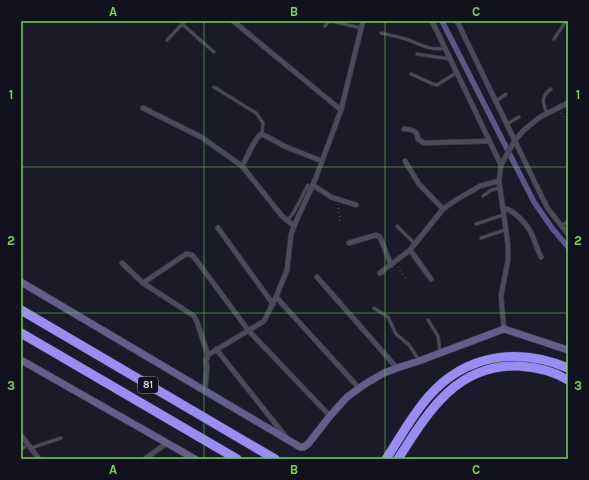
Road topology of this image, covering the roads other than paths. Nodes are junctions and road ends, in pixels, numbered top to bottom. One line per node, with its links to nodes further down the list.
1 (185, 21): 7 (lane)
2 (233, 21): 25 (street)
3 (362, 21): 9 (street)
4 (432, 21): 13 (street)
5 (457, 21): 22 (street)
6 (567, 21): 11 (lane)
7 (182, 24): 12 (lane); 14 (lane)
8 (325, 26): 9 (lane)
9 (361, 28): 25 (street)
10 (381, 33): 13 (lane)
11 (554, 39)
12 (167, 40)
13 (445, 48): 16 (street)
14 (214, 52)
15 (417, 54): 16 (lane)
16 (450, 60): 17 (street)
17 (457, 72): 18 (lane); 32 (street)
18 (411, 74)
19 (214, 87): 30 (lane)
20 (552, 89): 26 (lane)
21 (506, 94): 22 (lane)
22 (496, 101): 28 (street)
23 (568, 103): 26 (street)
24 (143, 108): 36 (street)
25 (341, 110): 33 (street)
26 (547, 113): 31 (street)
27 (519, 117): 28 (lane)
28 (507, 124): 31 (street)
29 (404, 129): 32 (street)
30 (261, 134): 33 (street); 36 (street)
31 (515, 140): 35 (street); 50 (street)
32 (489, 141): 35 (street)
33 (322, 161): 38 (street)
34 (405, 161): 43 (street)
35 (501, 165): 37 (street)
36 (242, 166): 45 (street)
37 (499, 181): 39 (street); 43 (street)
38 (310, 185): 41 (street); 45 (lane); 48 (street)
39 (500, 188): 40 (lane); 42 (street)
40 (483, 196)
41 (356, 205)
42 (503, 208): 44 (street); 58 (street)
43 (444, 209): 56 (street)
44 (504, 214): 47 (lane); 52 (street)
45 (287, 221): 48 (street)
46 (568, 222): 50 (lane)
47 (476, 224)
48 (294, 226): 66 (street)
49 (396, 226): 56 (lane)
50 (561, 226): 53 (street)
51 (218, 228): 67 (street)
52 (506, 230): 54 (lane); 71 (street)
53 (568, 234)
54 (481, 238)
55 (349, 243): 60 (street)
56 (415, 244): 57 (street)
57 (410, 250): 60 (street); 63 (street)
58 (541, 258)
59 (122, 263): 65 (street)
60 (393, 264): 61 (street)
61 (380, 273)
62 (317, 277): 80 (street)
63 (431, 278)
64 (21, 282): 84 (main road)
65 (143, 283): 72 (street); 77 (street)
66 (276, 297): 67 (street); 83 (street)
67 (273, 304): 72 (street)
68 (374, 308): 79 (lane)
69 (21, 310): 98 (highway, 81)
70 (428, 320): 76 (lane)
71 (504, 329): 75 (main road); 76 (main road)
72 (248, 330): 74 (street); 85 (street)
73 (21, 333): 86 (highway, 81)
74 (216, 349): 77 (street); 89 (street)
75 (568, 349)
76 (440, 352): 79 (main road)
77 (208, 354): 84 (street)
78 (21, 360): 90 (main road)
79 (420, 361): 80 (main road)
80 (397, 368): 83 (main road)
81 (568, 368): 99 (highway)
82 (568, 380): 100 (highway)
83 (359, 388): 85 (main road)
84 (205, 391): 89 (main road)
85 (330, 416): 89 (main road)
86 (180, 426): 96 (highway); 97 (highway, 81)
87 (21, 435): 91 (street)
88 (61, 438): 91 (lane)
89 (289, 441)
90 (167, 443): 94 (street); 95 (main road)
91 (30, 446): 92 (lane); 93 (street)
92 (21, 449)
93 (38, 459)
94 (146, 459)
95 (195, 459)
96 (227, 459)
97 (236, 459)
98 (275, 459)
99 (386, 459)
100 (398, 459)

